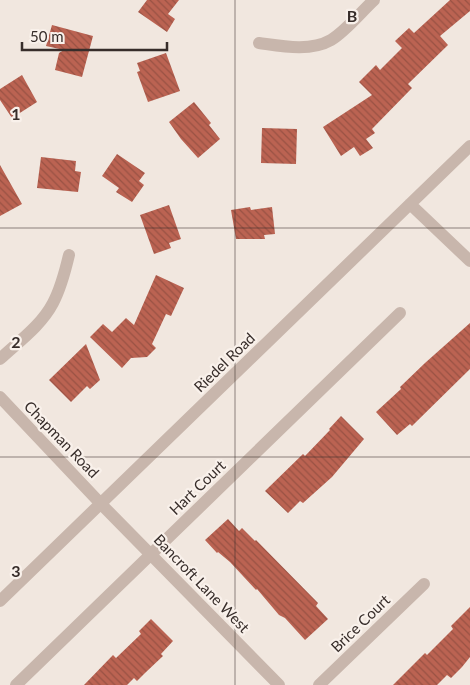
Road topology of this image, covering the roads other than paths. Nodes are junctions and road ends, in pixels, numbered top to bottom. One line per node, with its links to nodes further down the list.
1 (374, 0): 2 (street)
2 (259, 43)
3 (470, 146): 4 (street, Riedel Road)
4 (410, 204): 6 (street); 10 (street, Riedel Road)
5 (69, 255): 8 (street)
6 (470, 261)
7 (400, 313): 11 (street, Hart Court)
8 (0, 359)
9 (0, 397): 10 (street, Chapman Road)
10 (102, 504): 11 (street, Bancroft Lane West); 13 (street, Riedel Road)
11 (151, 554): 14 (street, Hart Court); 15 (street, Bancroft Lane West)
12 (424, 584): 16 (street, Brice Court)
13 (0, 601)
14 (16, 685)
15 (279, 685)
16 (318, 685)

